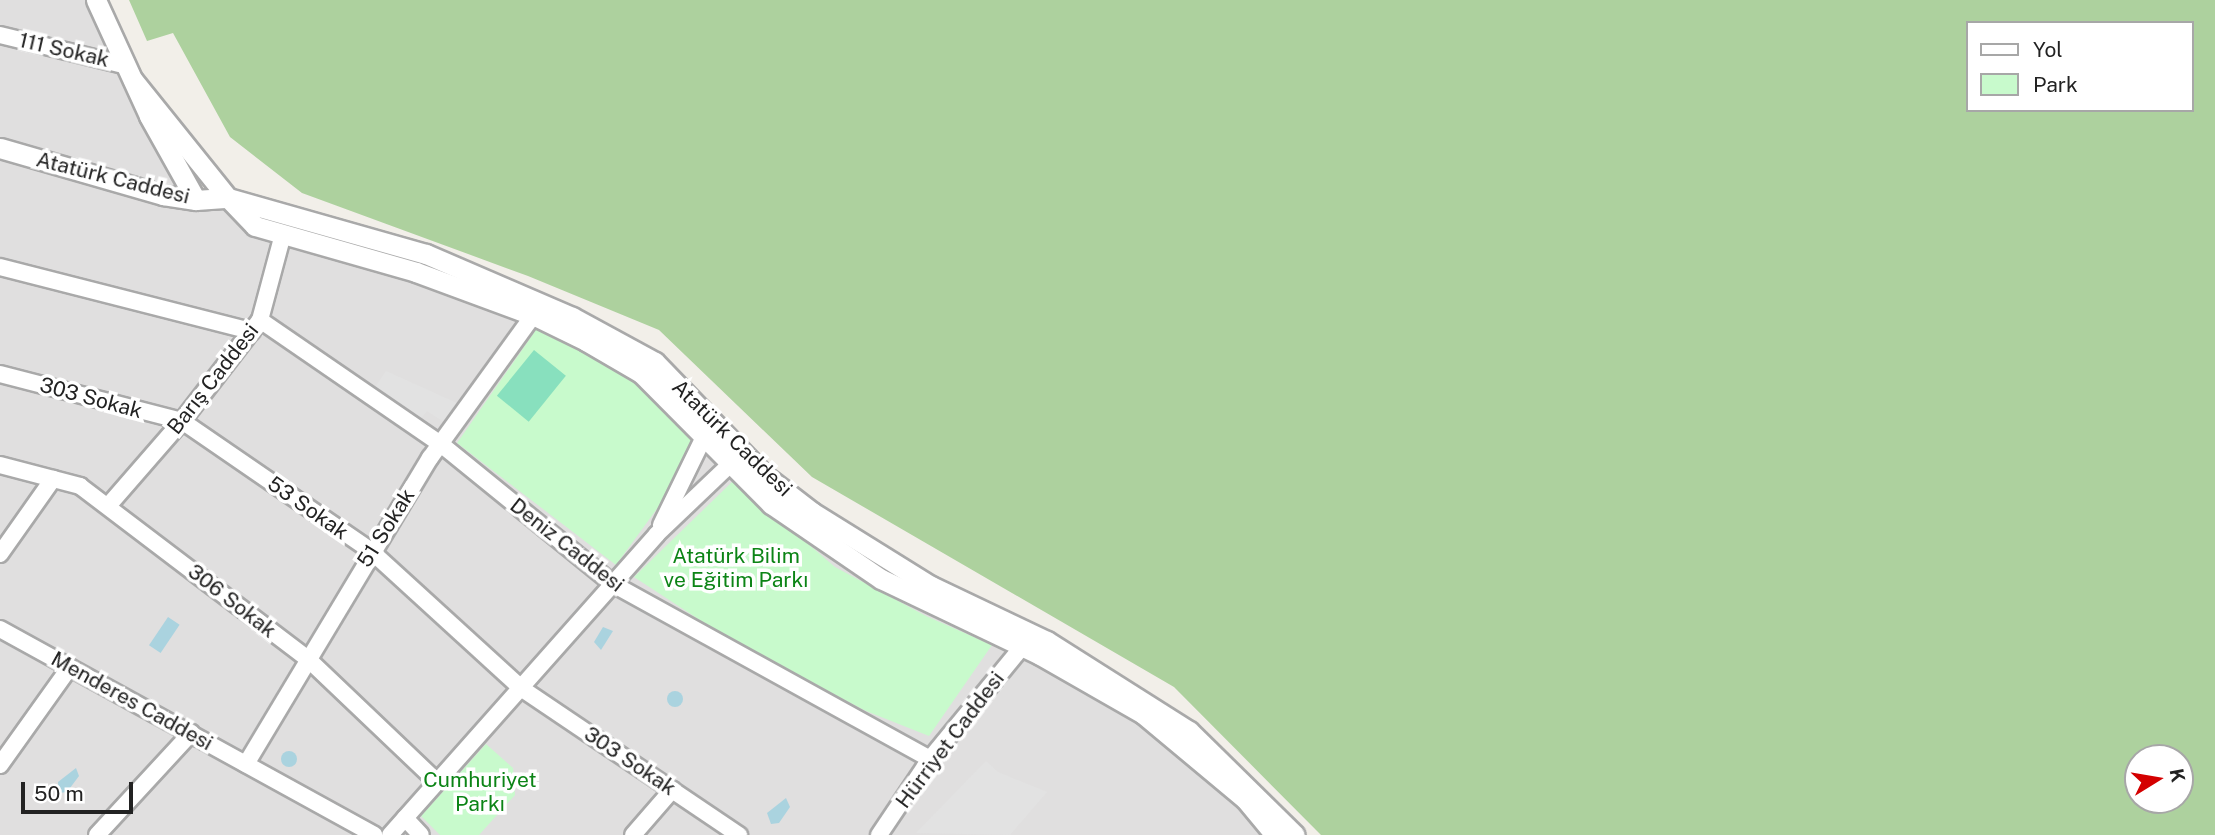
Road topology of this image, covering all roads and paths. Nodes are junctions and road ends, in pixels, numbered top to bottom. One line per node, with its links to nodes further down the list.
1 (96, 0): 3 (street)
2 (0, 35): 3 (street, 111 Sokak)
3 (130, 73): 5 (street, Atatürk Caddesi); 6 (street)
4 (0, 148): 6 (street, Atatürk Caddesi)
5 (228, 198): 6 (street, Atatürk Caddesi); 7 (street, Atatürk Caddesi); 9 (street, Atatürk Caddesi)
6 (196, 200)
7 (283, 234): 9 (street, Atatürk Caddesi); 10 (street, Barış Caddesi)
8 (0, 267): 10 (street, Deniz Caddesi)
9 (538, 310): 13 (street, Atatürk Caddesi); 14 (street, Atatürk Caddesi); 15 (street, 51 Sokak)
10 (256, 326): 12 (street, Barış Caddesi); 15 (street, Deniz Caddesi)
11 (0, 374): 12 (street, 303 Sokak)
12 (183, 421): 19 (street, Barış Caddesi); 21 (street, 53 Sokak)
13 (724, 433): 14 (street); 16 (street, Atatürk Caddesi)
14 (704, 437): 16 (street, Atatürk Caddesi); 20 (street)
15 (442, 445): 21 (street, 51 Sokak); 23 (street, Deniz Caddesi)
16 (737, 458): 20 (street); 25 (street, Atatürk Caddesi); 44 (street, Atatürk Caddesi)
17 (0, 465): 18 (street, 306 Sokak)
18 (54, 479): 19 (street, 306 Sokak); 22 (street)
19 (108, 506): 26 (street, 306 Sokak)
20 (657, 534): 23 (street)
21 (371, 551): 26 (street, 51 Sokak); 28 (street, 53 Sokak)
22 (0, 554)
23 (612, 584): 28 (street); 30 (street, Deniz Caddesi)
24 (0, 629): 27 (street, Menderes Caddesi)
25 (1022, 647): 30 (street, Hürriyet Caddesi); 43 (street, Atatürk Caddesi)
26 (309, 660): 31 (street, 51 Sokak); 33 (street, 306 Sokak)
27 (69, 667): 29 (street, Menderes Caddesi); 32 (street)
28 (520, 688): 33 (street); 34 (street, 303 Sokak)
29 (191, 733): 31 (street, Menderes Caddesi); 36 (street)
30 (930, 759): 42 (street, Hürriyet Caddesi)
31 (246, 764): 37 (street, Menderes Caddesi)
32 (0, 765)
33 (437, 782): 35 (street)
34 (672, 790): 40 (street); 41 (street, 303 Sokak)
35 (405, 818): 38 (street); 39 (street)
36 (97, 835)
37 (374, 835)
38 (390, 835)
39 (421, 835)
40 (633, 835)
41 (739, 835)
42 (879, 835)
43 (1275, 835)
44 (1295, 835)

